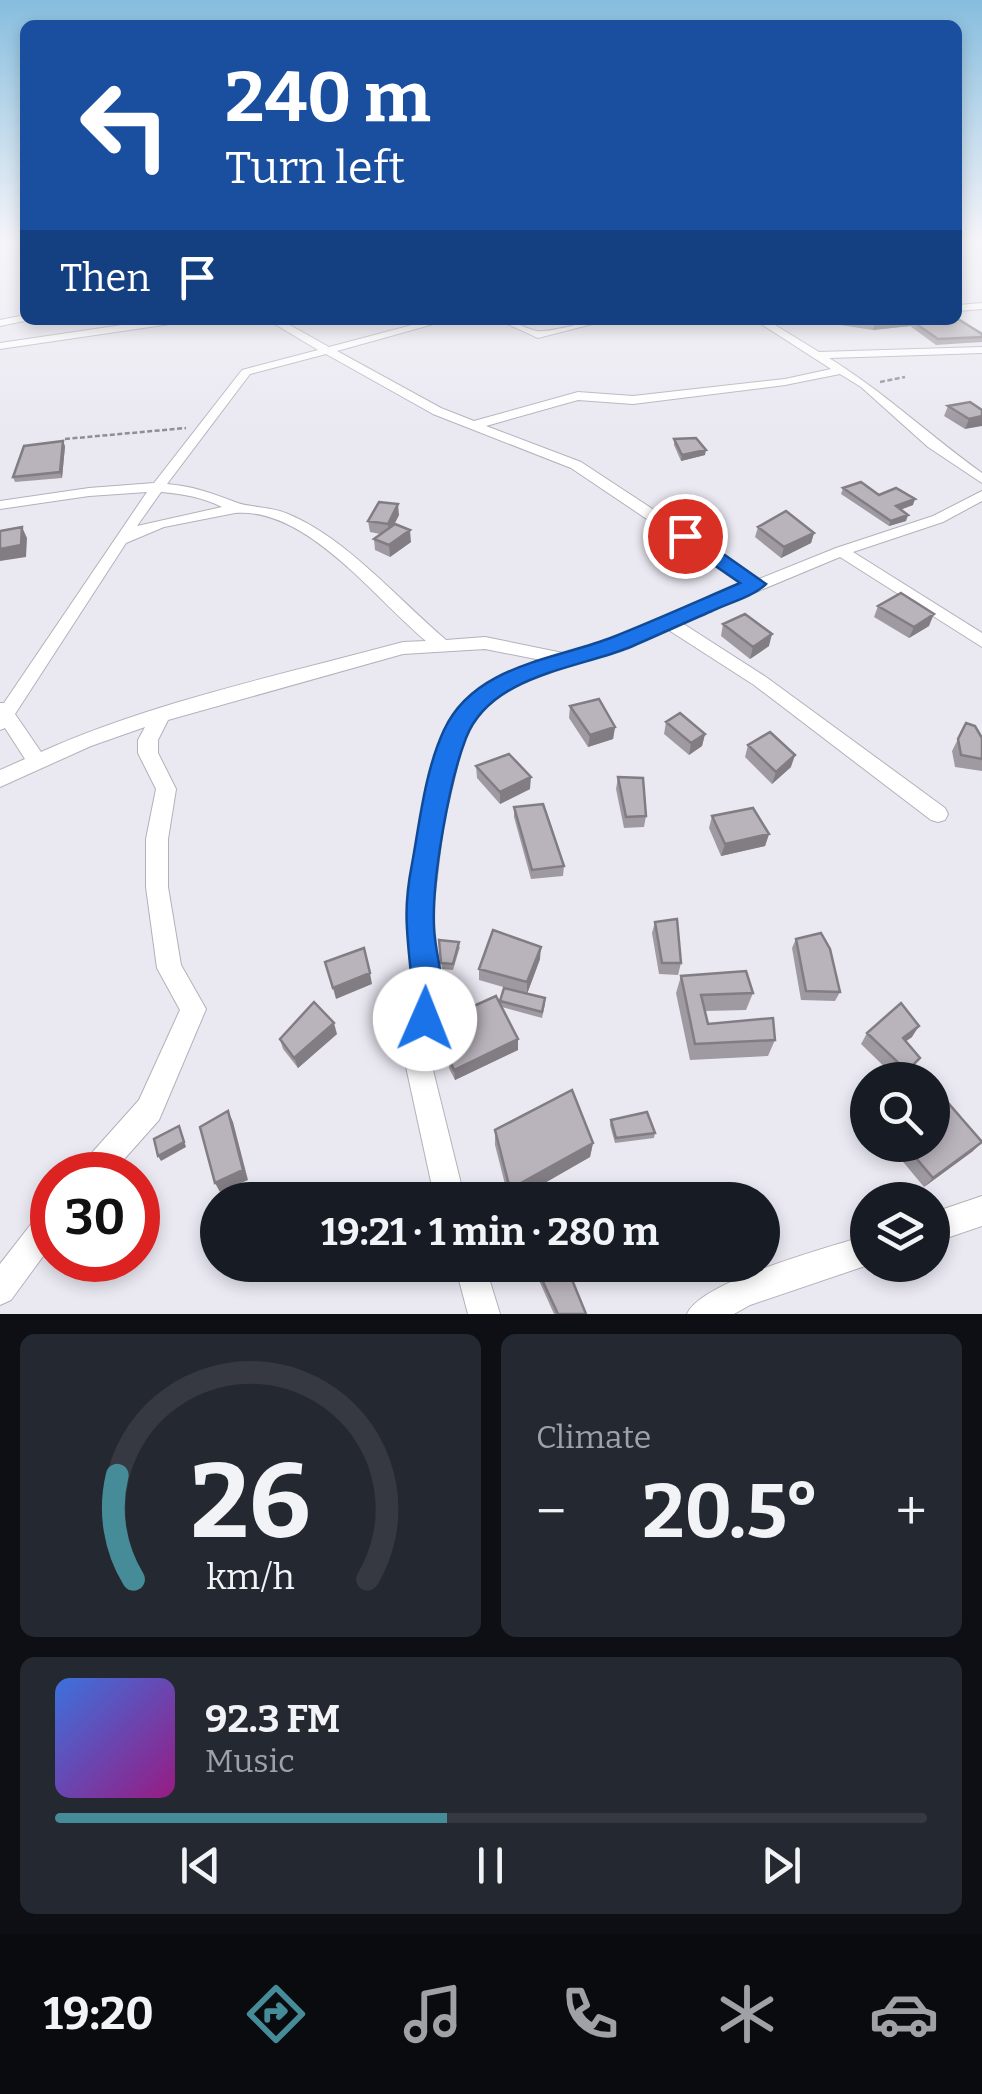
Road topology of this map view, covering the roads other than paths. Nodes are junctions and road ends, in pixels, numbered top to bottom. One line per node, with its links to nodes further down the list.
1 (143, 325): 7 (street)
2 (281, 325): 8 (street)
3 (422, 325): 8 (street)
4 (515, 325): 5 (street)
5 (581, 325)
6 (769, 325): 10 (street)
7 (0, 346)
8 (322, 350): 12 (street); 14 (street)
9 (982, 350): 10 (street)
10 (821, 355): 11 (street)
11 (843, 370): 12 (street); 13 (street)
12 (470, 426): 20 (street)
13 (982, 479)
14 (158, 487): 16 (street); 17 (street); 18 (street)
15 (982, 495): 19 (street)
16 (0, 505)
17 (237, 509): 18 (street); 23 (street)
18 (120, 542): 25 (street)
19 (841, 551): 20 (street); 22 (street)
20 (755, 584): 21 (street)
21 (670, 623): 24 (street); 29 (street)
22 (982, 641)
23 (440, 643): 24 (street); 26 (street)
24 (566, 659): 31 (street)
25 (1, 714): 27 (street)
26 (161, 715): 27 (street); 30 (street)
27 (36, 761): 28 (street)
28 (0, 779)
29 (938, 814)
30 (112, 1152)
31 (446, 1182)
32 (982, 1211): 33 (street)
33 (950, 1222)
34 (30, 1249): 37 (street)
35 (850, 1256): 39 (street)
36 (475, 1282): 38 (street)
37 (0, 1289)
38 (484, 1314)
39 (704, 1314)

